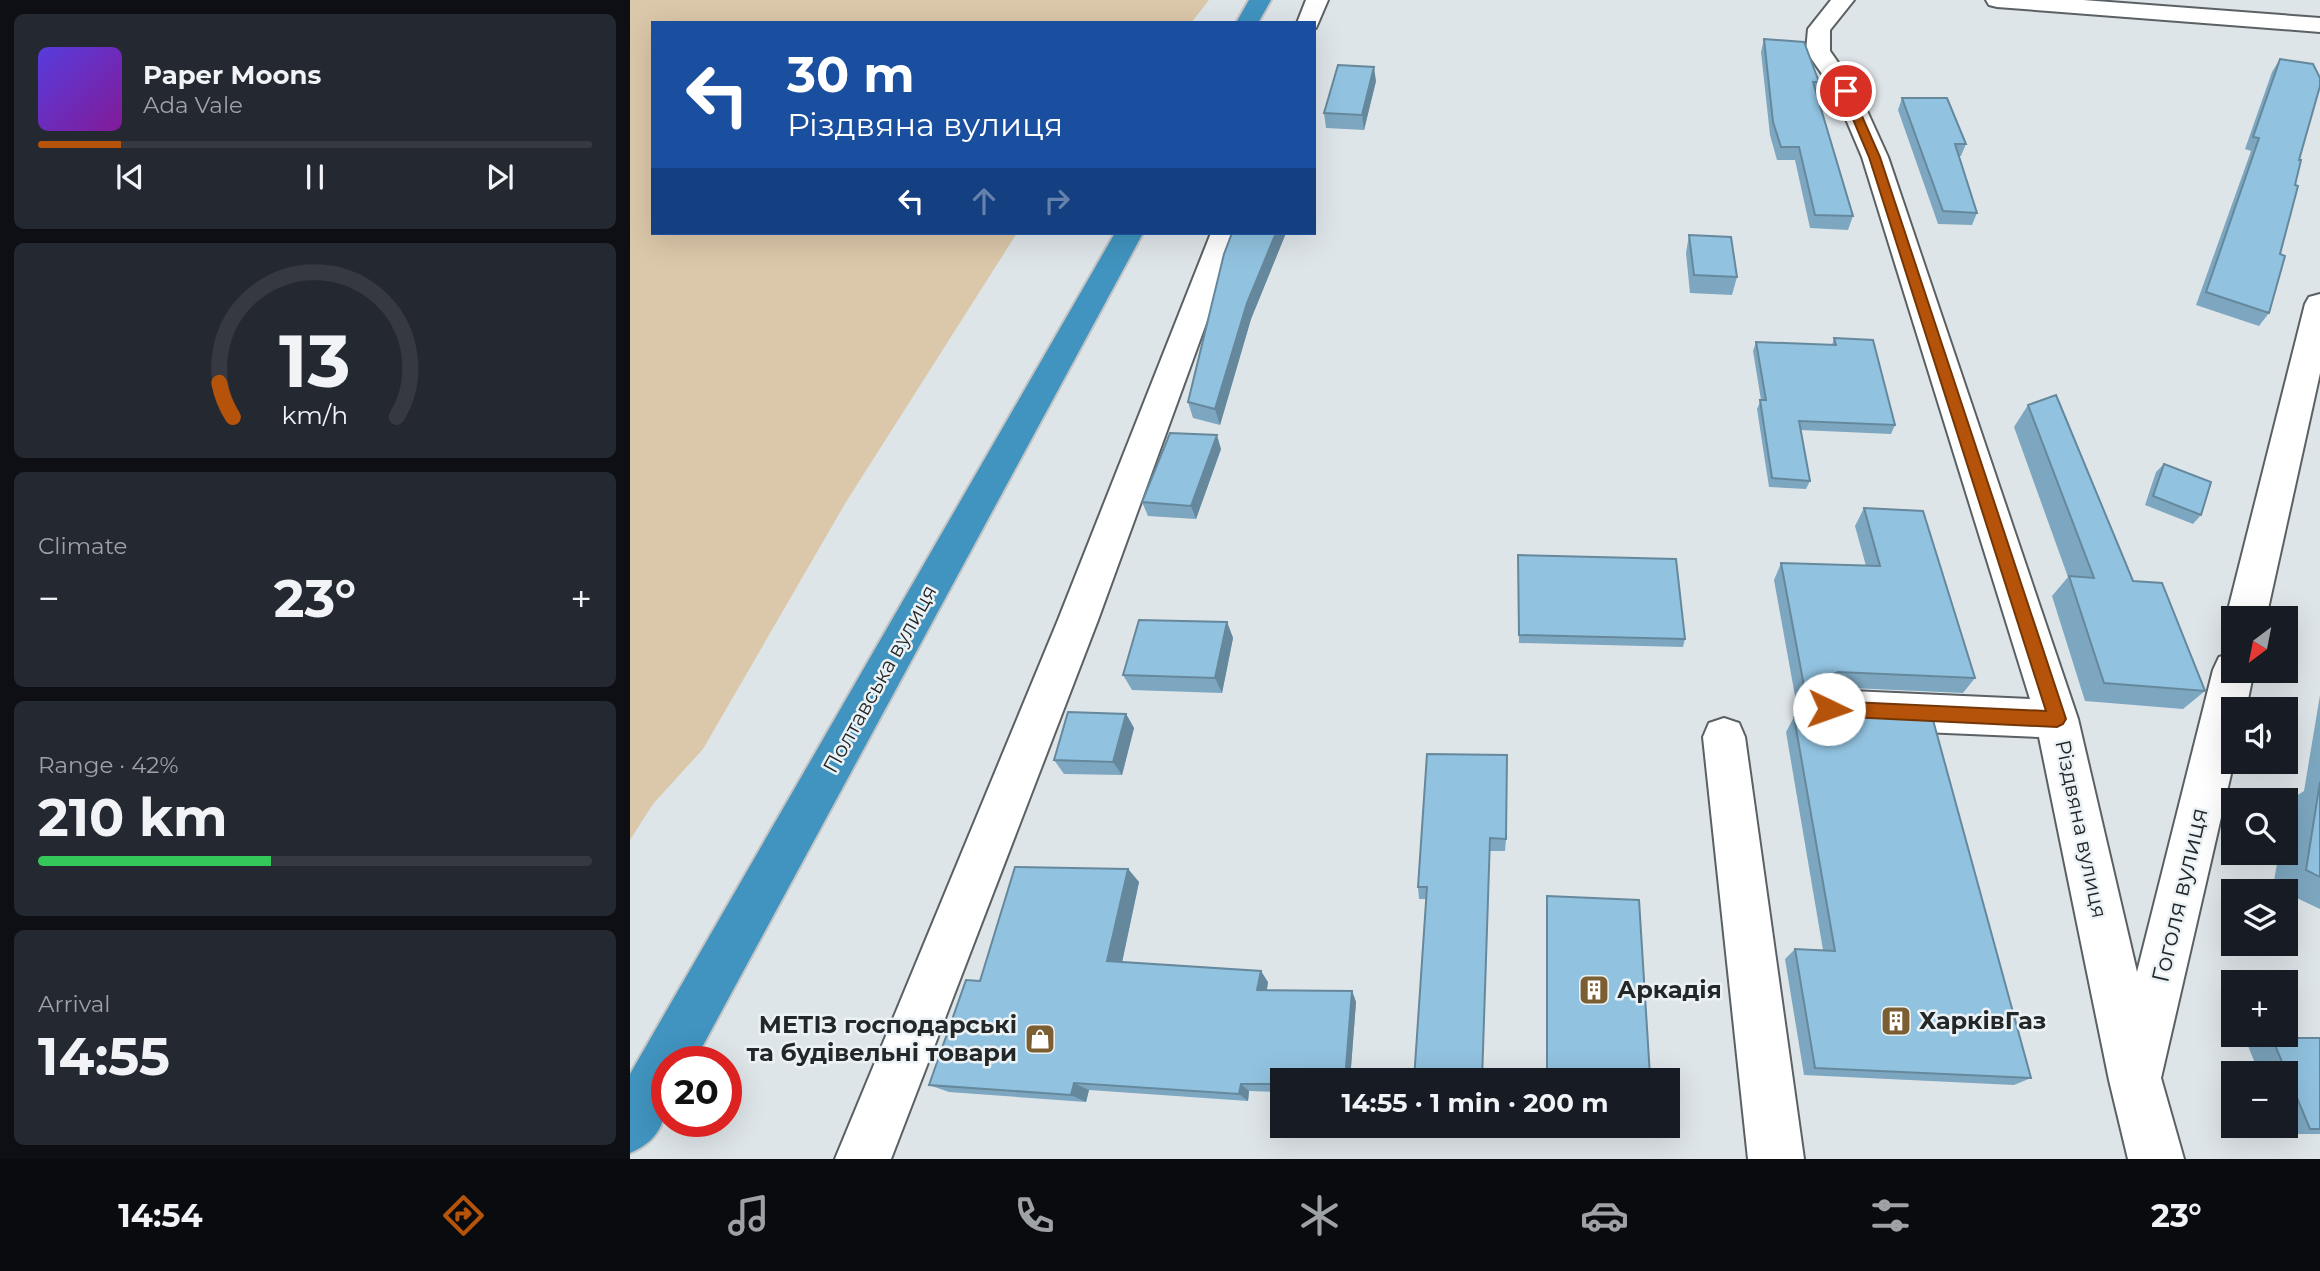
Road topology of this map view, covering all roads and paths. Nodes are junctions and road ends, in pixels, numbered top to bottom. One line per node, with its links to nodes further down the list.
1 (1260, 0): 5 (highway)
2 (1317, 0): 6 (street)
3 (1843, 0): 15 (street, Різдвяна вулиця)
4 (1997, 0): 7 (street)
5 (1248, 21)
6 (1309, 21)
7 (2310, 25): 8 (street)
8 (2320, 47)
9 (1128, 235): 18 (highway, Полтавська вулиця)
10 (1224, 235): 19 (street)
11 (2320, 303): 12 (street)
12 (2249, 606)
13 (2231, 683): 17 (street, Гоголя вулиця)
14 (1829, 709): 15 (street)
15 (2057, 719): 17 (street, Різдвяна вулиця)
16 (1724, 737): 20 (street)
17 (2135, 1080): 21 (street, Різдвяна вулиця)
18 (630, 1126)
19 (863, 1159)
20 (1776, 1159)
21 (2155, 1159)

